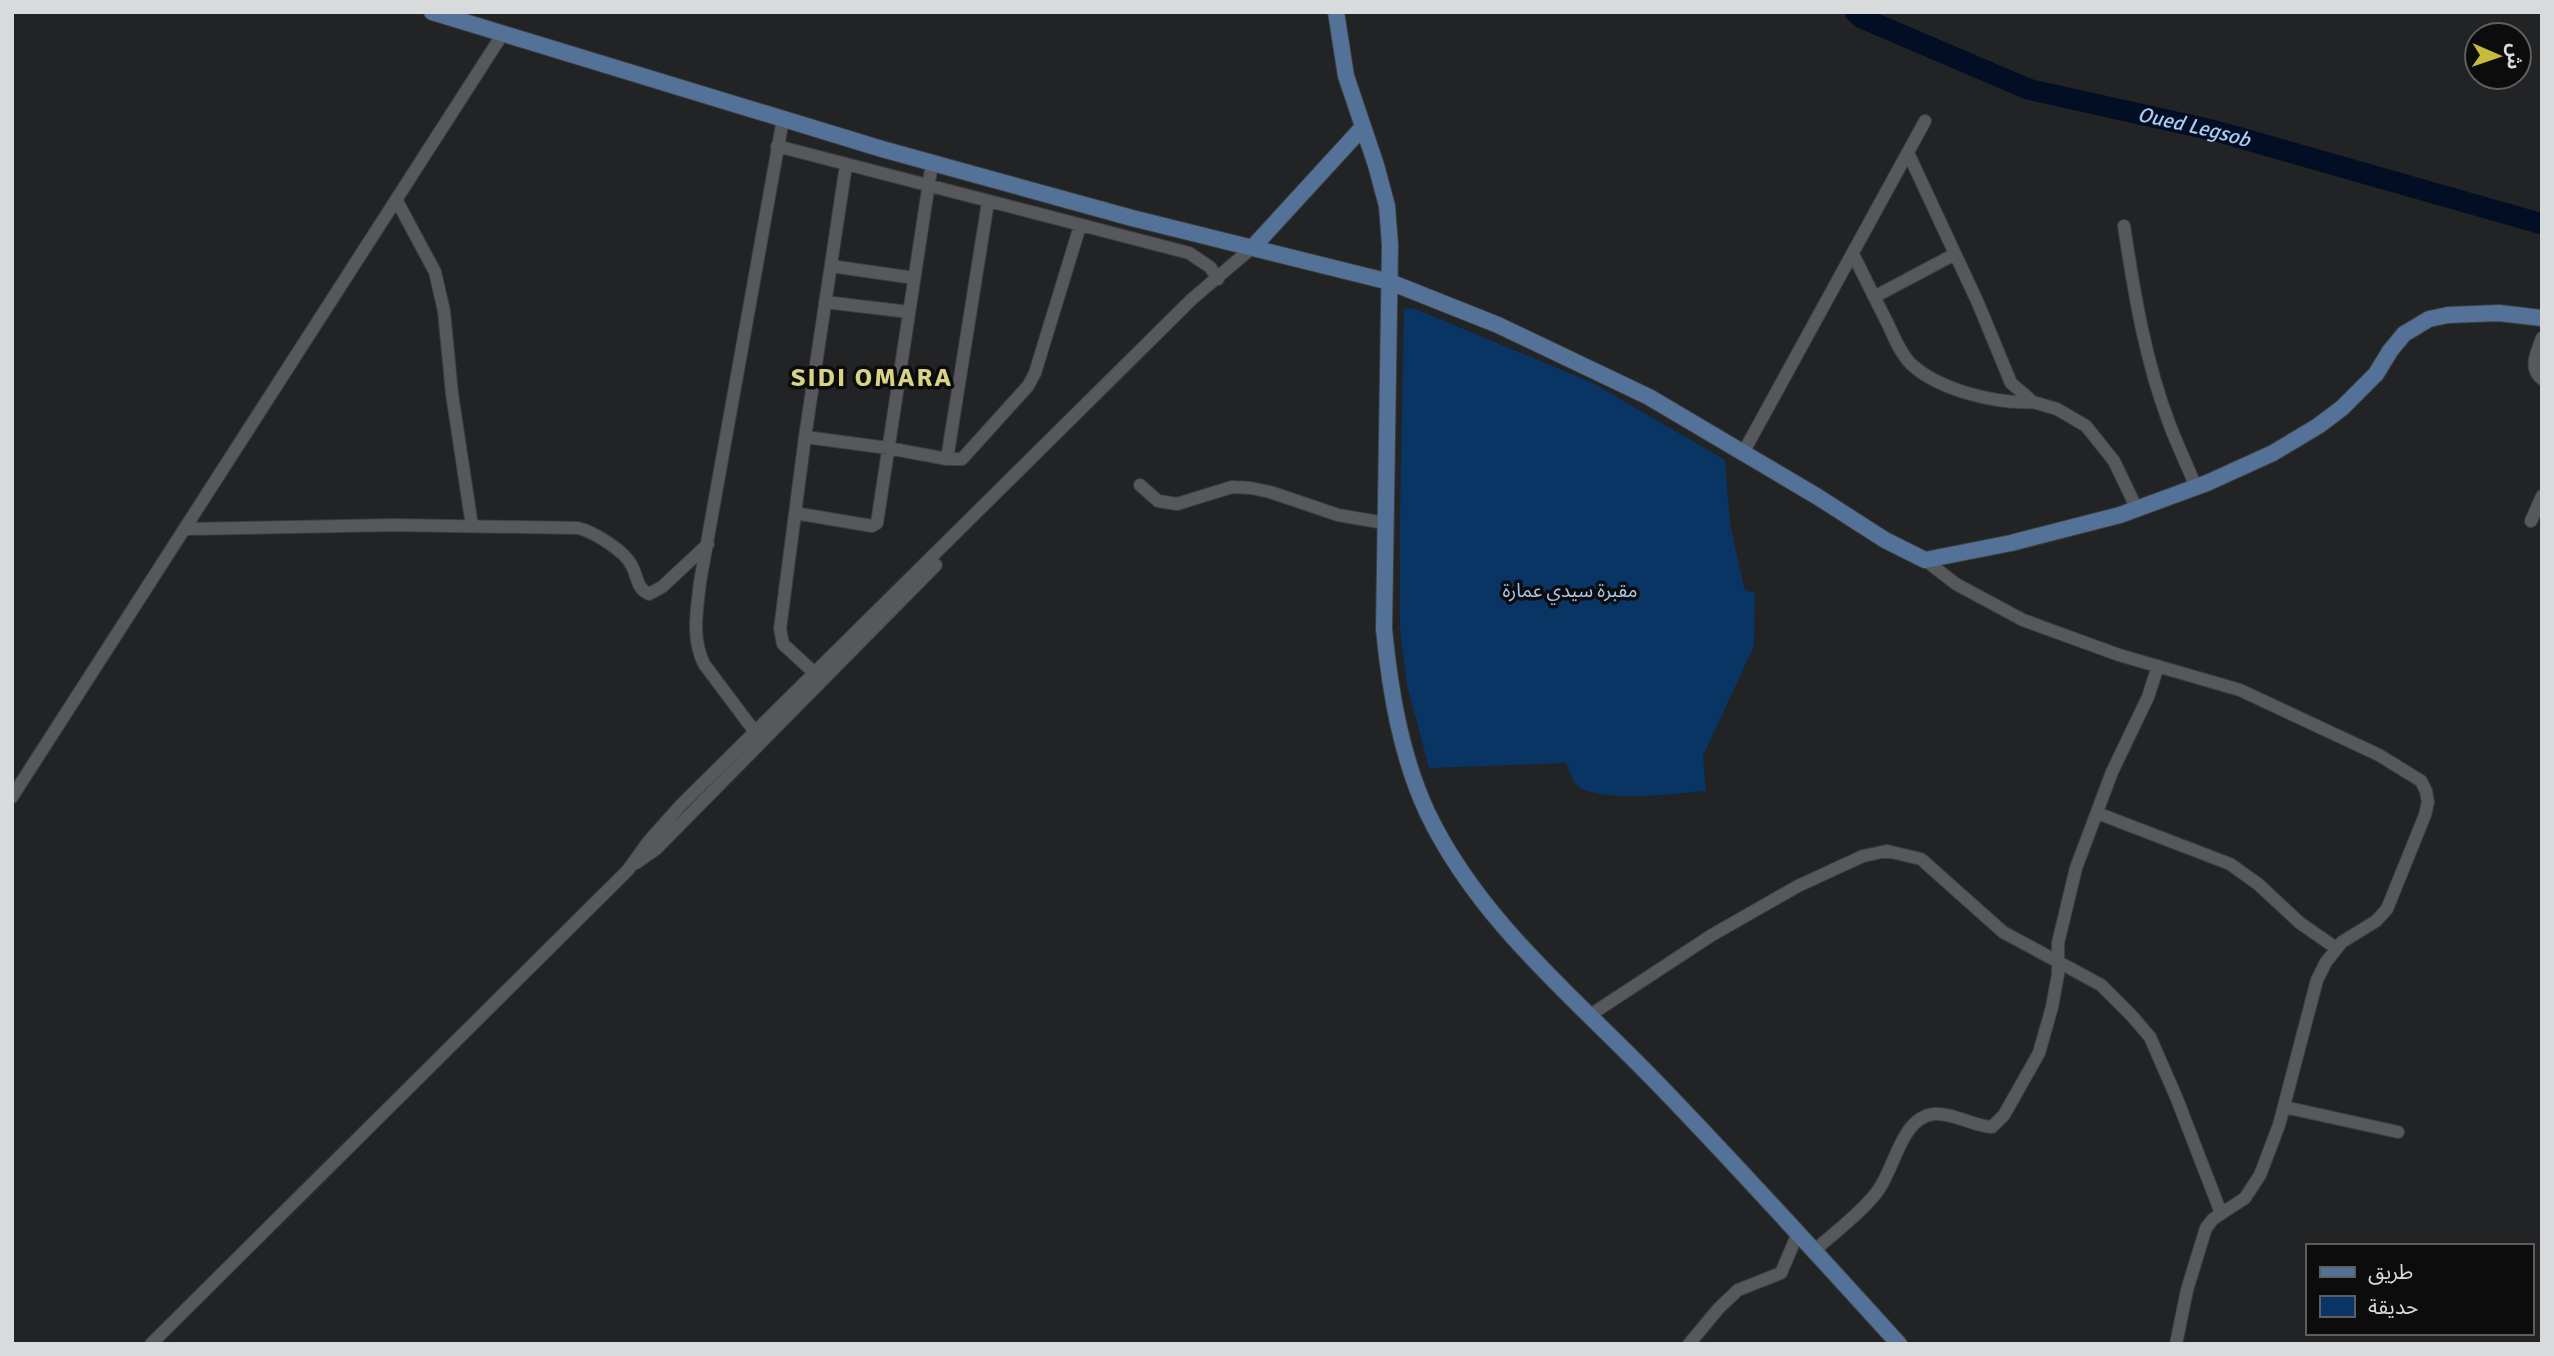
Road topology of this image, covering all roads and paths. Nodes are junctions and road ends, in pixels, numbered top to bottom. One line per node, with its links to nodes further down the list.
1 (432, 12): 3 (main road)
2 (1336, 12): 6 (main road)
3 (502, 35): 4 (main road); 12 (street)
4 (783, 119): 7 (street); 9 (main road)
5 (1925, 121): 8 (street)
6 (1363, 127): 19 (main road); 26 (main road)
7 (777, 146): 10 (street); 47 (street)
8 (1909, 155): 21 (street); 22 (street)
9 (932, 163): 11 (street); 14 (main road)
10 (846, 164): 11 (street); 23 (street)
11 (928, 186): 13 (street); 24 (street)
12 (397, 201): 45 (street); 46 (street)
13 (988, 202): 15 (street); 37 (street)
14 (1132, 218): 17 (main road); 18 (street)
15 (1080, 226): 18 (street); 37 (street)
16 (2124, 226): 39 (street)
17 (1200, 234): 19 (main road); 20 (street)
18 (1127, 238): 20 (street)
19 (1253, 247): 25 (street); 26 (main road)
20 (1189, 253): 25 (street)
21 (1853, 254): 27 (street); 36 (street)
22 (1955, 254): 27 (street); 33 (street)
23 (831, 266): 24 (street); 28 (street)
24 (914, 278): 29 (street)
25 (1218, 279): 50 (street)
26 (1390, 282): 36 (main road); 44 (main road)
27 (1874, 297): 33 (street)
28 (825, 302): 29 (street); 34 (street)
29 (909, 312): 35 (street)
30 (2542, 318): 39 (main road)
31 (2542, 338): 32 (street)
32 (2542, 379)
33 (2033, 402): 41 (street)
34 (805, 437): 35 (street); 42 (street)
35 (888, 448): 37 (street); 42 (street)
36 (1743, 453): 48 (main road)
37 (947, 459)
38 (1140, 485): 44 (street)
39 (2196, 488): 41 (main road)
40 (2542, 496): 43 (street)
41 (2137, 509): 48 (main road)
42 (795, 513): 50 (street)
43 (2531, 521)
44 (1385, 523): 57 (main road)
45 (472, 526): 46 (street); 47 (street)
46 (185, 529): 52 (street)
47 (709, 544): 51 (street)
48 (1925, 560): 49 (street)
49 (2158, 666): 53 (street); 55 (street)
50 (818, 677): 51 (street); 54 (street)
51 (755, 732): 54 (street)
52 (12, 797)
53 (2096, 813): 55 (street); 56 (street)
54 (628, 870): 63 (street)
55 (2336, 948): 58 (street)
56 (2058, 962): 57 (street); 60 (street); 62 (street)
57 (1590, 1015): 61 (main road)
58 (2284, 1107): 59 (street); 60 (street)
59 (2398, 1132)
60 (2221, 1213): 66 (street)
61 (1798, 1233): 62 (main road); 64 (street)
62 (1814, 1251): 65 (main road)
63 (151, 1344)
64 (1689, 1344)
65 (1899, 1344)
66 (2176, 1344)

